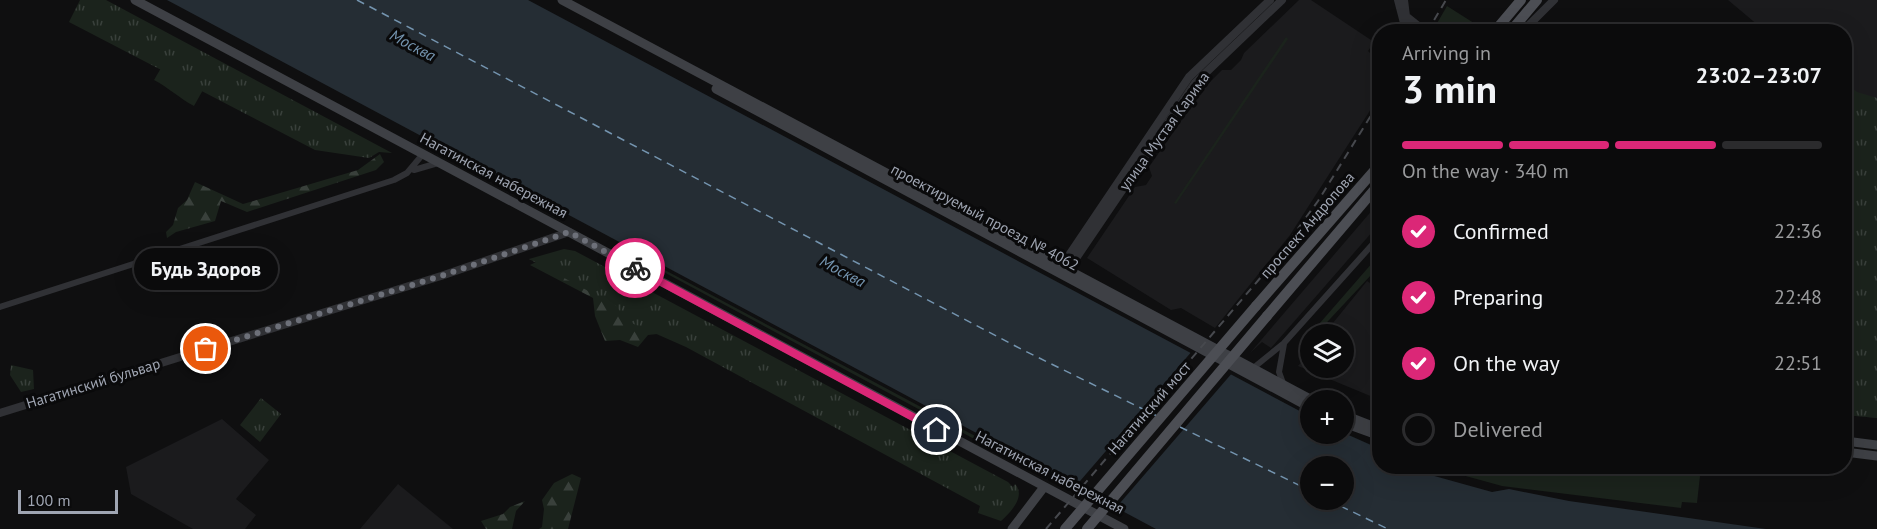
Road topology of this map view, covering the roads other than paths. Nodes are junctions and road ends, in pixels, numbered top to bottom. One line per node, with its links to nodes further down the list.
1 (135, 0): 15 (main road, Нагатинская набережная)
2 (562, 0): 24 (main road, проектируемый проезд № 4062)
3 (1270, 0): 24 (street, улица Мустая Карима)
4 (1282, 0): 24 (street, улица Мустая Карима)
5 (1398, 0): 10 (street)
6 (1404, 0): 11 (street)
7 (1521, 0): 12 (main road)
8 (1537, 0): 13 (main road)
9 (1554, 0): 14 (street)
10 (1405, 24)
11 (1416, 24)
12 (1501, 24)
13 (1517, 24)
14 (1530, 24)
15 (423, 154): 16 (main road, Нагатинская набережная); 17 (street)
16 (440, 163): 17 (street); 20 (main road, Нагатинская набережная)
17 (408, 173): 26 (street)
18 (1372, 173): 25 (main road, проспект Андропова)
19 (1372, 192): 27 (main road, проспект Андропова)
20 (556, 224): 21 (main road, Нагатинская набережная); 22 (street)
21 (569, 232): 22 (street, Нагатинский бульвар); 42 (main road, Нагатинская набережная)
22 (544, 240): 33 (street, Нагатинский бульвар)
23 (1372, 245): 28 (street)
24 (1062, 272): 29 (main road, проектируемый проезд № 4062); 32 (main road, проектируемый проезд № 4062)
25 (1256, 306): 45 (main road, Нагатинский мост, bridge)
26 (0, 307)
27 (1267, 316): 46 (main road, Нагатинский мост, bridge)
28 (1284, 343): 29 (street); 30 (street)
29 (1252, 369): 30 (main road, проектируемый проезд № 4062)
30 (1285, 387): 31 (main road, проектируемый проезд № 4062)
31 (1300, 394)
32 (1300, 402)
33 (0, 413)
34 (1354, 419): 35 (main road)
35 (1372, 426)
36 (1354, 427): 37 (main road)
37 (1372, 433)
38 (1852, 442): 39 (main road)
39 (1877, 444)
40 (1852, 453): 41 (main road)
41 (1877, 456)
42 (1044, 488): 43 (main road, Нагатинская набережная); 44 (main road)
43 (1101, 516): 47 (main road); 48 (main road, Нагатинская набережная)
44 (1012, 529)
45 (1065, 529)
46 (1087, 529)
47 (1110, 529)
48 (1125, 529)

